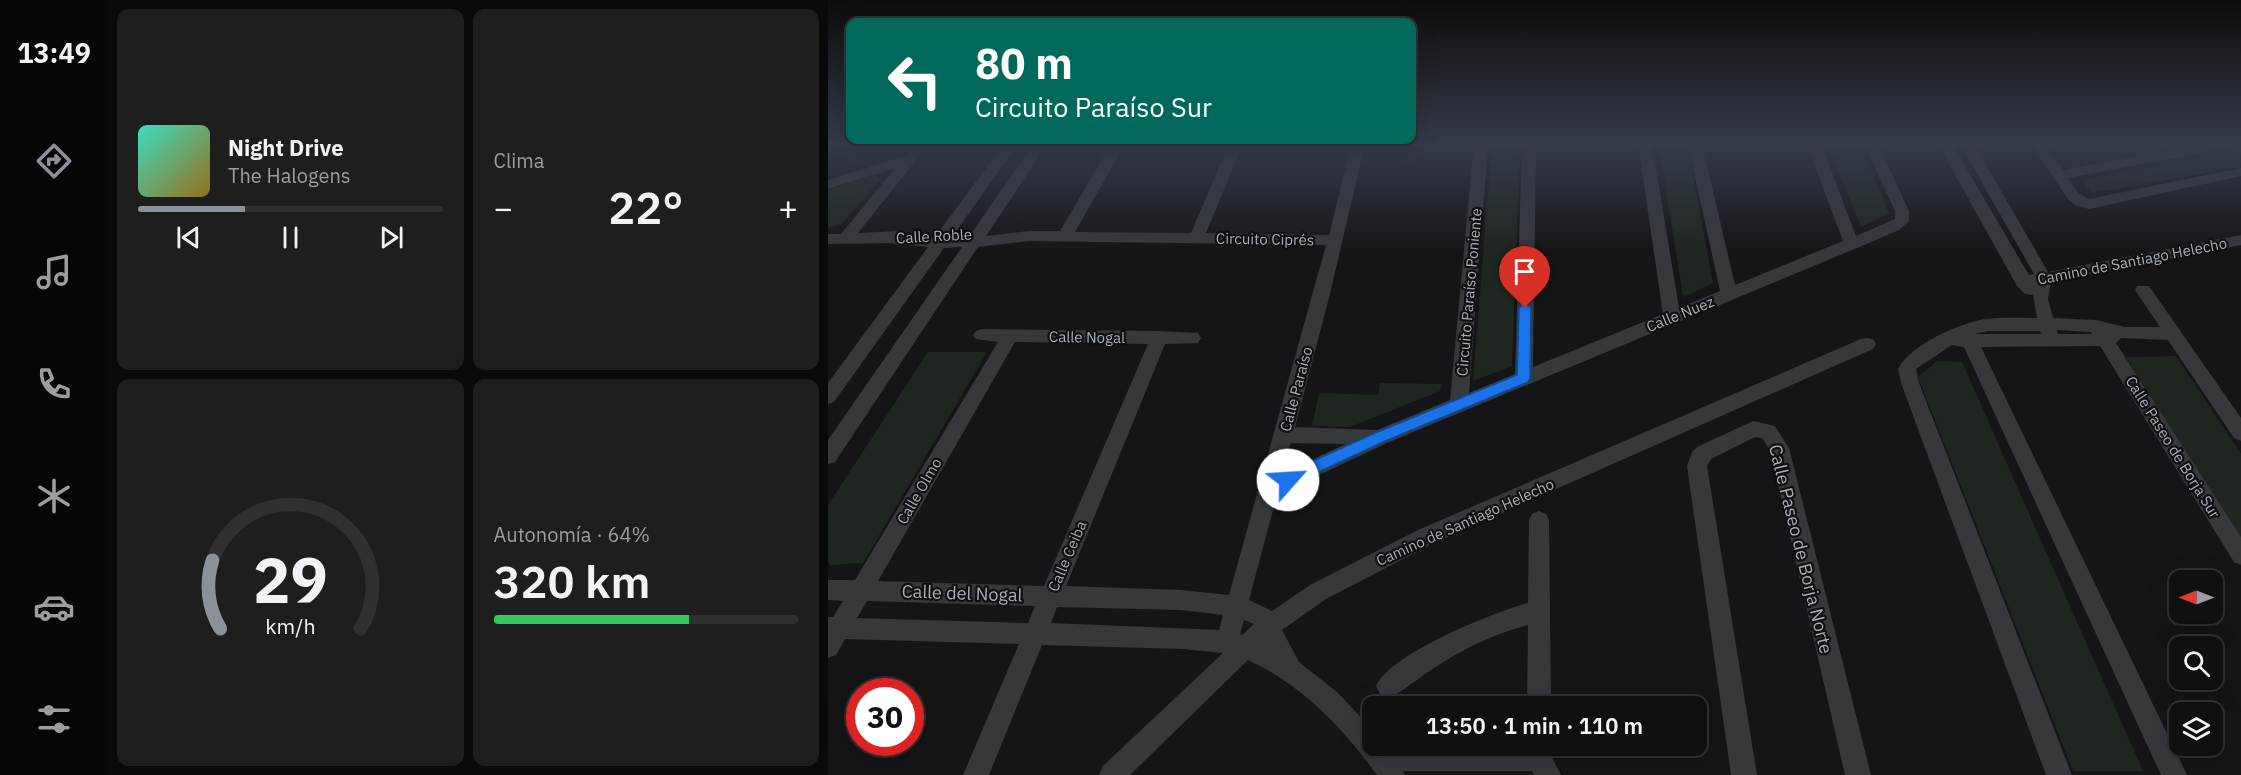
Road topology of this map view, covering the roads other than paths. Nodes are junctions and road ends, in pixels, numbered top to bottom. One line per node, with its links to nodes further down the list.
1 (843, 180): 18 (street)
2 (893, 180): 24 (street)
3 (985, 180): 19 (street)
4 (1016, 180): 20 (street)
5 (1097, 180): 21 (street)
6 (1221, 180): 22 (street, Circuito Ciprés)
7 (1349, 180): 25 (street, Calle Paraíso)
8 (1478, 180): 45 (street, Circuito Paraíso Poniente)
9 (1528, 180): 43 (street)
10 (1651, 180): 33 (street)
11 (1703, 180): 31 (street)
12 (1828, 180): 27 (street)
13 (1888, 180): 27 (street, Calle Nuez)
14 (1965, 180): 29 (street)
15 (1988, 180): 28 (street)
16 (2063, 180): 17 (street)
17 (2202, 180)
18 (828, 185)
19 (943, 237): 20 (street, Calle Roble); 24 (street, Calle Roble); 44 (street)
20 (977, 237): 21 (street, Circuito Ciprés); 49 (street)
21 (1064, 237): 22 (street, Circuito Ciprés)
22 (1196, 238): 25 (street, Circuito Ciprés)
23 (828, 239): 24 (street, Calle Roble)
24 (845, 239)
25 (1334, 240): 47 (street, Calle Paraíso)
26 (2239, 242): 28 (street, Camino de Santiago Helecho)
27 (1852, 244): 31 (street, Calle Nuez)
28 (2044, 278): 29 (street, Camino de Santiago Helecho); 32 (street)
29 (2023, 282): 32 (street)
30 (2143, 290): 36 (street)
31 (1729, 294): 33 (street, Calle Nuez)
32 (2040, 299): 34 (street)
33 (1672, 317): 43 (street, Calle Nuez)
34 (2049, 331): 35 (street); 39 (street)
35 (2101, 333): 36 (street); 52 (street, Calle Paseo de Borja Sur)
36 (2173, 334): 46 (street)
37 (982, 335): 38 (street, Calle Nogal)
38 (1010, 336): 40 (street, Calle Nogal); 54 (street, Calle Olmo)
39 (1967, 336): 71 (street); 72 (street)
40 (1159, 337): 41 (street, Calle Nogal); 55 (street, Calle Ceiba)
41 (1192, 338)
42 (1867, 344): 58 (street, Camino de Santiago Helecho)
43 (1524, 378): 45 (street, Calle Nuez)
44 (828, 397)
45 (1459, 404): 48 (street, Calle Nuez)
46 (2241, 433)
47 (1283, 435): 48 (street, Calle Nuez); 50 (street, Calle Paraíso)
48 (1380, 437): 50 (street, Calle Nuez)
49 (828, 456)
50 (1269, 489): 56 (street, Calle Paraíso)
51 (1539, 520): 57 (street)
52 (2241, 555)
53 (828, 590): 54 (street, Calle del Nogal)
54 (861, 591): 55 (street, Calle del Nogal); 59 (street, Calle Olmo)
55 (1050, 596): 56 (street, Calle del Nogal); 60 (street, Calle Ceiba)
56 (1237, 606): 58 (street, Calle del Nogal); 61 (street, Calle Paraíso)
57 (1539, 611): 63 (street); 64 (street)
58 (1268, 626): 61 (street, Camino de Santiago Helecho); 62 (street)
59 (832, 634): 60 (street)
60 (1034, 634): 61 (street); 67 (street, Calle Ceiba)
61 (1237, 645): 62 (street); 68 (street, Camino de Santiago Helecho)
62 (1288, 667): 66 (street)
63 (1388, 686)
64 (1539, 696)
65 (1542, 764): 66 (street)
66 (1386, 766)
67 (976, 775)
68 (1112, 775)
69 (1744, 775): 70 (street, Calle Paseo de Borja Norte)
70 (1858, 775)
71 (2059, 775)
72 (2174, 775)

